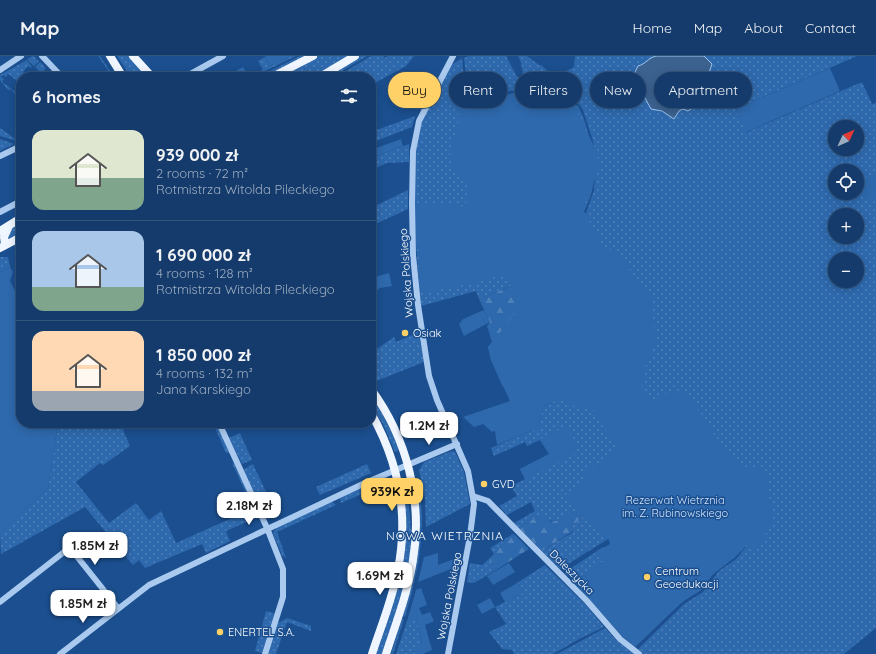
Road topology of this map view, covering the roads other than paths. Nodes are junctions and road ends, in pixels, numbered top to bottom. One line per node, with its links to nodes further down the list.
1 (21, 56): 9 (street)
2 (42, 56): 10 (street)
3 (110, 56): 11 (main road)
4 (133, 56): 12 (main road)
5 (223, 56): 13 (street)
6 (313, 56): 14 (main road)
7 (355, 56): 15 (main road)
8 (453, 56): 28 (street, Wojska Polskiego)
9 (0, 70)
10 (57, 72)
11 (120, 72)
12 (147, 72)
13 (194, 72)
14 (282, 72)
15 (328, 72)
16 (16, 148): 17 (street)
17 (0, 156)
18 (16, 204): 19 (street)
19 (0, 212)
20 (16, 221): 21 (main road)
21 (11, 224): 22 (main road); 24 (main road)
22 (0, 230)
23 (16, 240): 24 (main road)
24 (2, 247)
25 (376, 398): 29 (main road)
26 (376, 423): 30 (main road)
27 (221, 428): 34 (street)
28 (456, 444): 29 (street); 31 (street, Wojska Polskiego)
29 (408, 464): 30 (street); 40 (main road)
30 (395, 469): 34 (street); 39 (main road)
31 (473, 496): 32 (street, Wojska Polskiego); 33 (street, Daleszycka)
32 (474, 504): 33 (street); 41 (street, Wojska Polskiego)
33 (491, 504): 42 (street, Daleszycka)
34 (267, 528): 36 (street); 38 (street)
35 (0, 602): 36 (street)
36 (118, 608): 37 (street)
37 (60, 654)
38 (265, 654)
39 (372, 654)
40 (386, 654)
41 (448, 654)
42 (639, 654)

